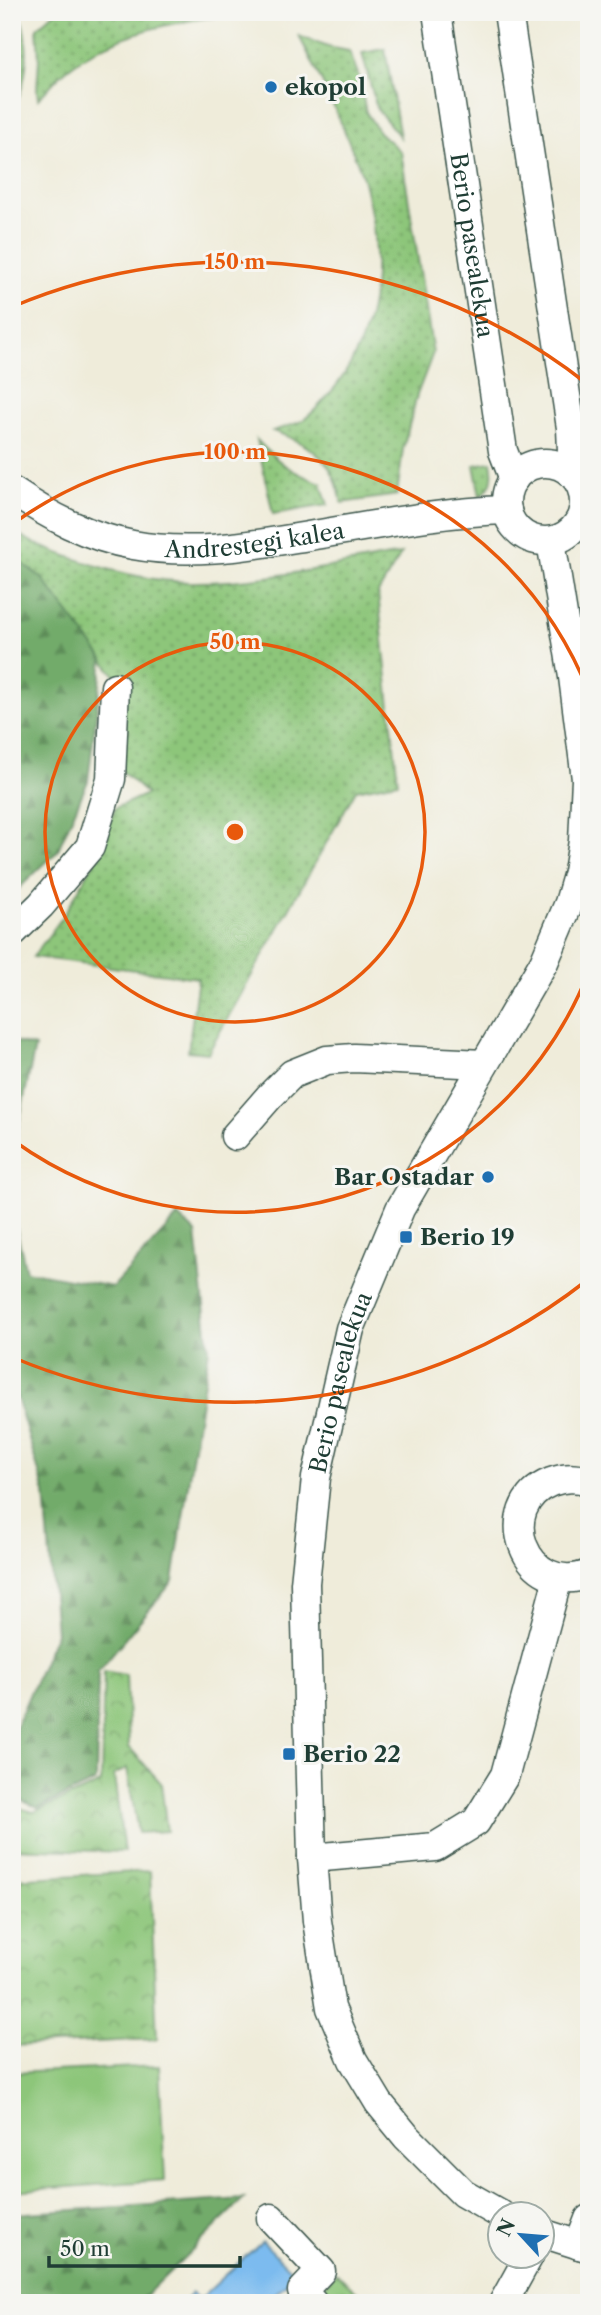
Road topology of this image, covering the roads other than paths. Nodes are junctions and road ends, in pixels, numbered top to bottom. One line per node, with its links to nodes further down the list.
1 (437, 12): 3 (street, Berio pasealekua)
2 (508, 12): 4 (street)
3 (513, 479): 4 (street); 6 (street)
4 (582, 487): 7 (street)
5 (12, 491): 6 (street, Andrestegi kalea)
6 (507, 510): 7 (street)
7 (551, 541): 8 (street, Berio pasealekua)
8 (581, 677): 11 (street, Berio pasealekua)
9 (115, 687): 10 (street)
10 (12, 933)
11 (484, 1064): 12 (street); 16 (street, Berio pasealekua)
12 (235, 1136)
13 (588, 1479): 15 (street)
14 (589, 1574): 15 (street)
15 (558, 1578): 16 (street)
16 (312, 1858): 17 (street, Berio pasealekua)
17 (486, 2206)
18 (271, 2218): 23 (street)
19 (589, 2219): 21 (street)
20 (556, 2238): 21 (street)
21 (584, 2247)
22 (521, 2270): 24 (street)
23 (313, 2303)
24 (503, 2303)

